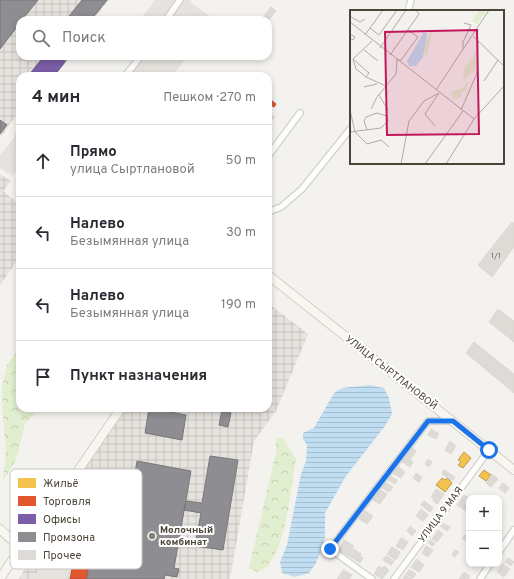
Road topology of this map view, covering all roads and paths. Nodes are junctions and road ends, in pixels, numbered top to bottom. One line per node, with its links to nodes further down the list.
1 (180, 0): 4 (street)
2 (411, 0): 3 (street)
3 (408, 10)
4 (169, 16)
5 (138, 60): 6 (street)
6 (128, 72)
7 (300, 113): 9 (street)
8 (350, 129): 10 (street)
9 (272, 151)
10 (272, 210)
11 (272, 278): 13 (street, УЛИЦА СЫРТЛАНОВОЙ)
12 (118, 412): 15 (street)
13 (453, 421): 14 (street, УЛИЦА СЫРТЛАНОВОЙ); 24 (street)
14 (489, 450): 16 (street, УЛИЦА СЫРТЛАНОВОЙ); 25 (street, УЛИЦА 9 МАЯ)
15 (79, 469)
16 (514, 470)
17 (0, 529): 19 (street)
18 (514, 530): 20 (street)
19 (10, 538)
20 (502, 548)
21 (10, 564): 23 (street)
22 (488, 567): 26 (street)
23 (0, 579)
24 (372, 579)
25 (394, 579)
26 (480, 579)

